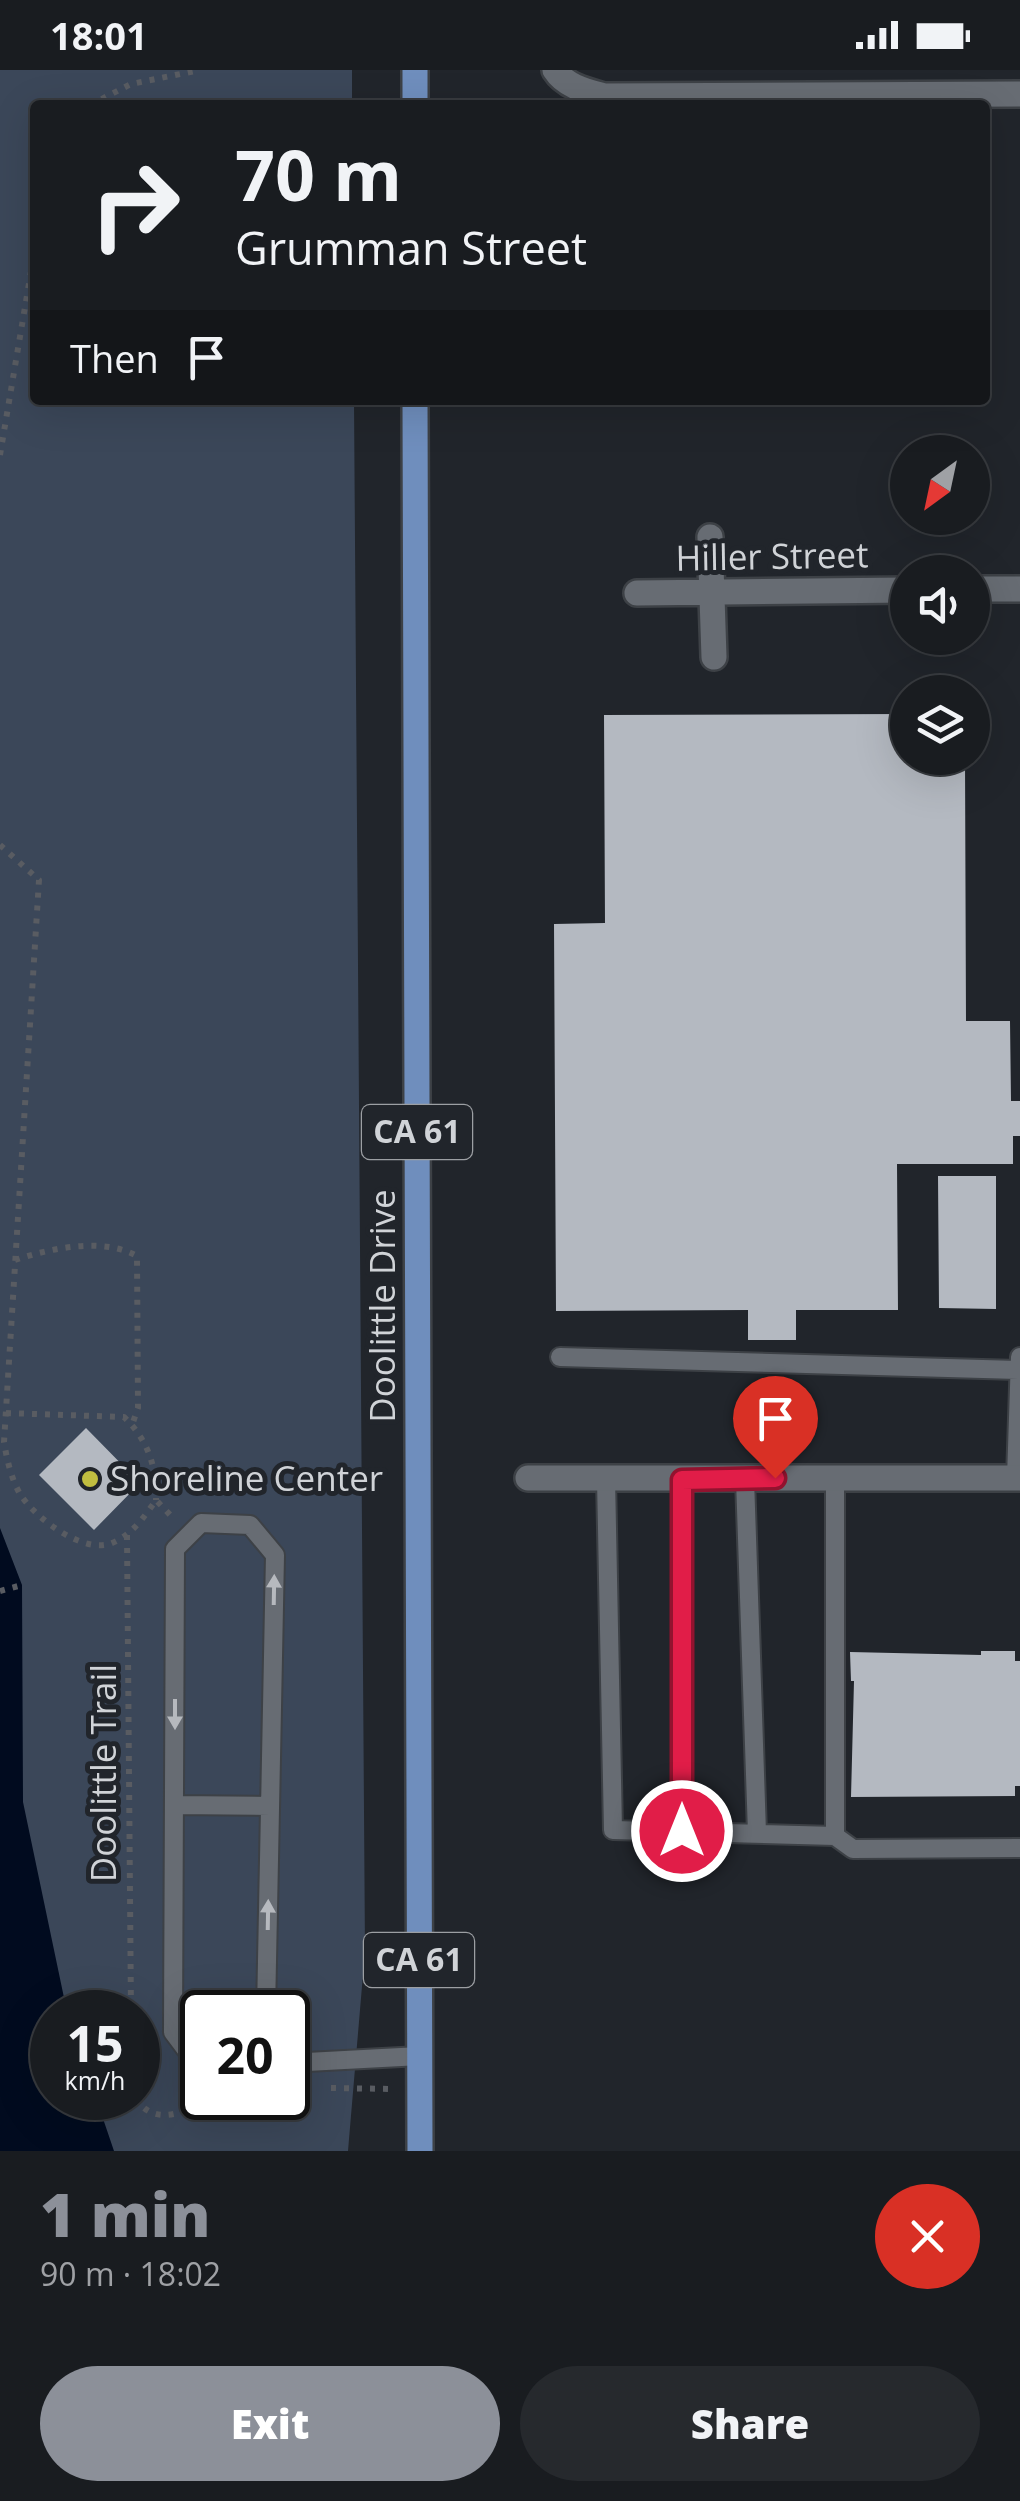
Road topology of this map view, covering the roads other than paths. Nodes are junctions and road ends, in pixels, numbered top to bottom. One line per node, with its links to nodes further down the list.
1 (415, 70): 4 (main road)
2 (557, 74): 3 (street)
3 (1020, 94)
4 (415, 100)
5 (416, 405): 30 (main road, Doolittle Drive / CA 61)
6 (710, 537): 11 (street)
7 (1020, 589): 9 (street)
8 (890, 590): 11 (street, Hiller Street)
9 (990, 590)
10 (637, 593): 11 (street, Hiller Street)
11 (712, 593): 12 (street)
12 (714, 658)
13 (560, 1357): 15 (lane)
14 (1020, 1357): 15 (lane)
15 (1020, 1370): 19 (lane)
16 (528, 1478): 17 (street)
17 (606, 1478): 21 (street); 24 (lane)
18 (745, 1478): 20 (street); 21 (street); 25 (lane)
19 (1018, 1478): 20 (street)
20 (835, 1479): 26 (lane)
21 (682, 1480): 24 (lane)
22 (174, 1806): 23 (lane); 23 (lane, one-way to 22); 29 (lane)
23 (270, 1806): 28 (lane, one-way to 23)
24 (682, 1831): 25 (lane)
25 (756, 1833): 26 (lane)
26 (835, 1836): 27 (lane)
27 (1020, 1848)
28 (266, 1990)
29 (180, 2040)
30 (420, 2056): 31 (lane); 32 (main road, Doolittle Drive / CA 61)
31 (310, 2062)
32 (420, 2151)

